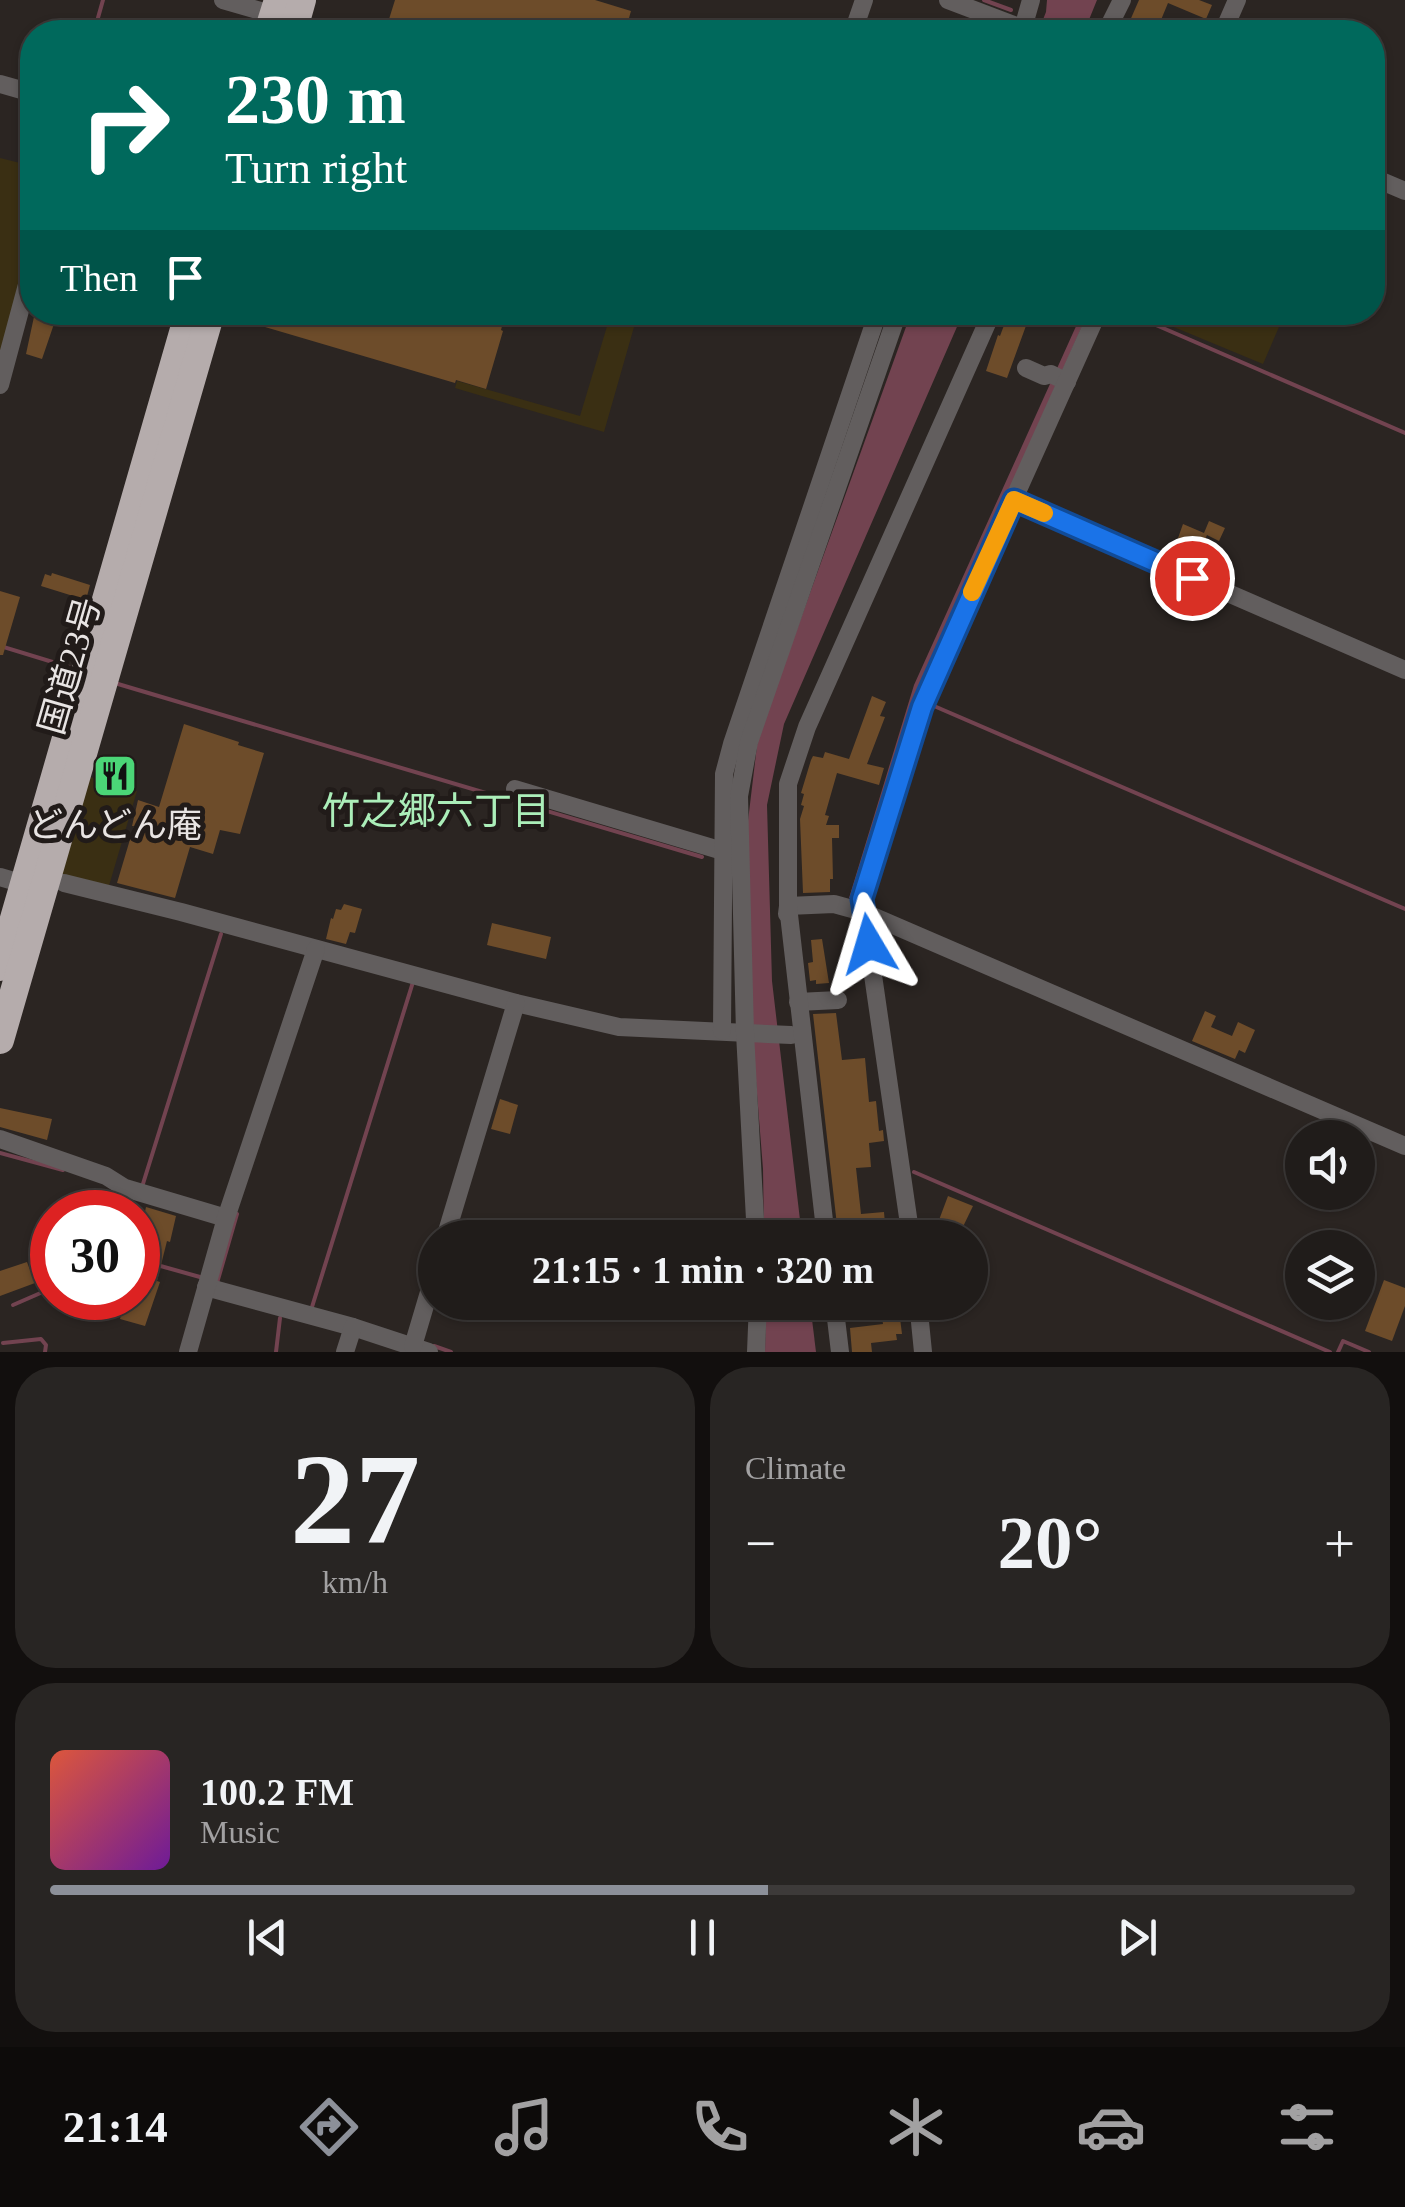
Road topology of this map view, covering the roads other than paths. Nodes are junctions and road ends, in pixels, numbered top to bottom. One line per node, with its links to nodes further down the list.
1 (224, 0): 3 (street)
2 (948, 0): 4 (street)
3 (285, 17)
4 (998, 20)
5 (20, 311): 14 (street)
6 (185, 325): 19 (highway, 国道23号)
7 (207, 325): 31 (highway, 国道23号)
8 (874, 325): 18 (street)
9 (894, 325): 29 (street)
10 (986, 325): 21 (street)
11 (1091, 325): 13 (street)
12 (1026, 368): 13 (street)
13 (1060, 378): 15 (street)
14 (0, 385)
15 (1014, 500): 16 (street); 22 (street)
16 (1405, 670)
17 (515, 789): 18 (street)
18 (724, 851): 28 (street)
19 (8, 874): 24 (highway, 国道23号)
20 (64, 883): 23 (street)
21 (788, 906): 22 (street); 26 (street); 30 (street)
22 (863, 912): 33 (street); 39 (street)
23 (316, 949): 27 (street); 35 (street)
24 (0, 967)
25 (838, 1000): 26 (street)
26 (798, 1002): 34 (street)
27 (516, 1003): 28 (street); 36 (street)
28 (722, 1032): 29 (street)
29 (745, 1033): 30 (street); 37 (street)
30 (787, 1035): 34 (street)
31 (0, 1040)
32 (0, 1139): 35 (street)
33 (1405, 1146)
34 (815, 1148): 38 (street)
35 (226, 1218): 40 (street)
36 (450, 1220)
37 (755, 1220)
38 (824, 1220)
39 (910, 1220)
40 (206, 1288): 45 (street); 47 (street)
41 (426, 1320): 46 (street)
42 (757, 1320): 49 (street)
43 (836, 1320): 50 (street)
44 (920, 1320): 51 (street)
45 (353, 1327): 46 (street); 48 (street)
46 (421, 1349)
47 (188, 1352)
48 (346, 1352)
49 (756, 1352)
50 (840, 1352)
51 (923, 1352)

